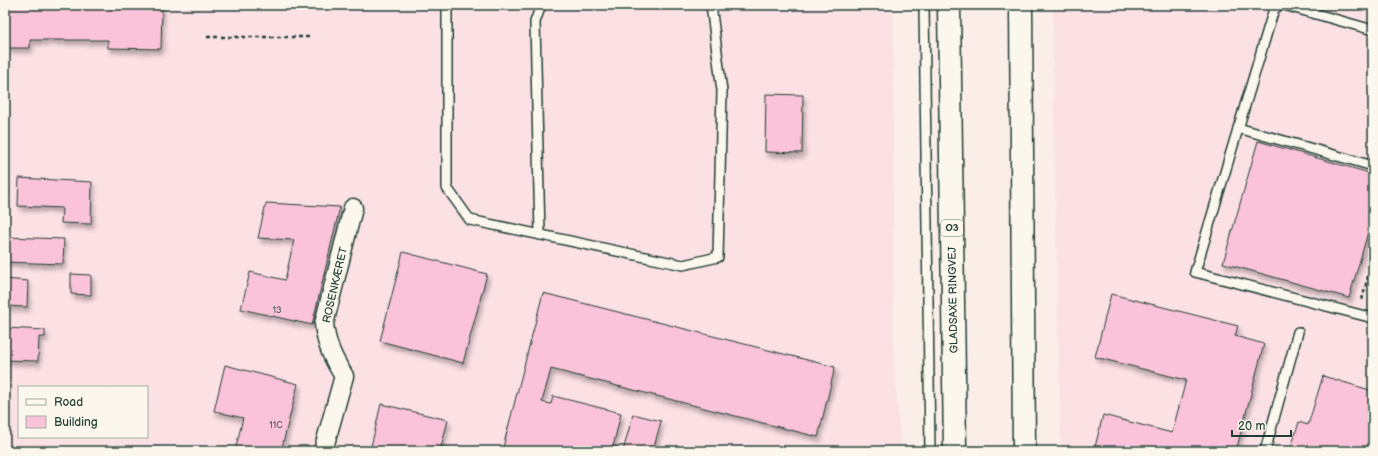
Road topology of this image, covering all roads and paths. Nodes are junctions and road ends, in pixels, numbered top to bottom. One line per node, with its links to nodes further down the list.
1 (447, 5): 15 (lane)
2 (541, 5): 15 (lane)
3 (711, 5): 15 (lane)
4 (924, 5): 21 (lane)
5 (949, 5): 22 (main road, GLADSAXE RINGVEJ / O3)
6 (1021, 5): 23 (main road)
7 (1280, 5): 12 (lane)
8 (1284, 5): 9 (lane)
9 (1373, 30)
10 (207, 37): 11 (path)
11 (310, 38)
12 (1238, 128): 13 (lane); 17 (lane)
13 (1373, 166)
14 (353, 208): 20 (street, ROSENKÆRET)
15 (540, 234)
16 (1373, 257): 17 (path)
17 (1358, 314): 18 (lane)
18 (1373, 318)
19 (1298, 332): 24 (lane)
20 (323, 451)
21 (930, 451)
22 (954, 451)
23 (1024, 451)
24 (1265, 451)

